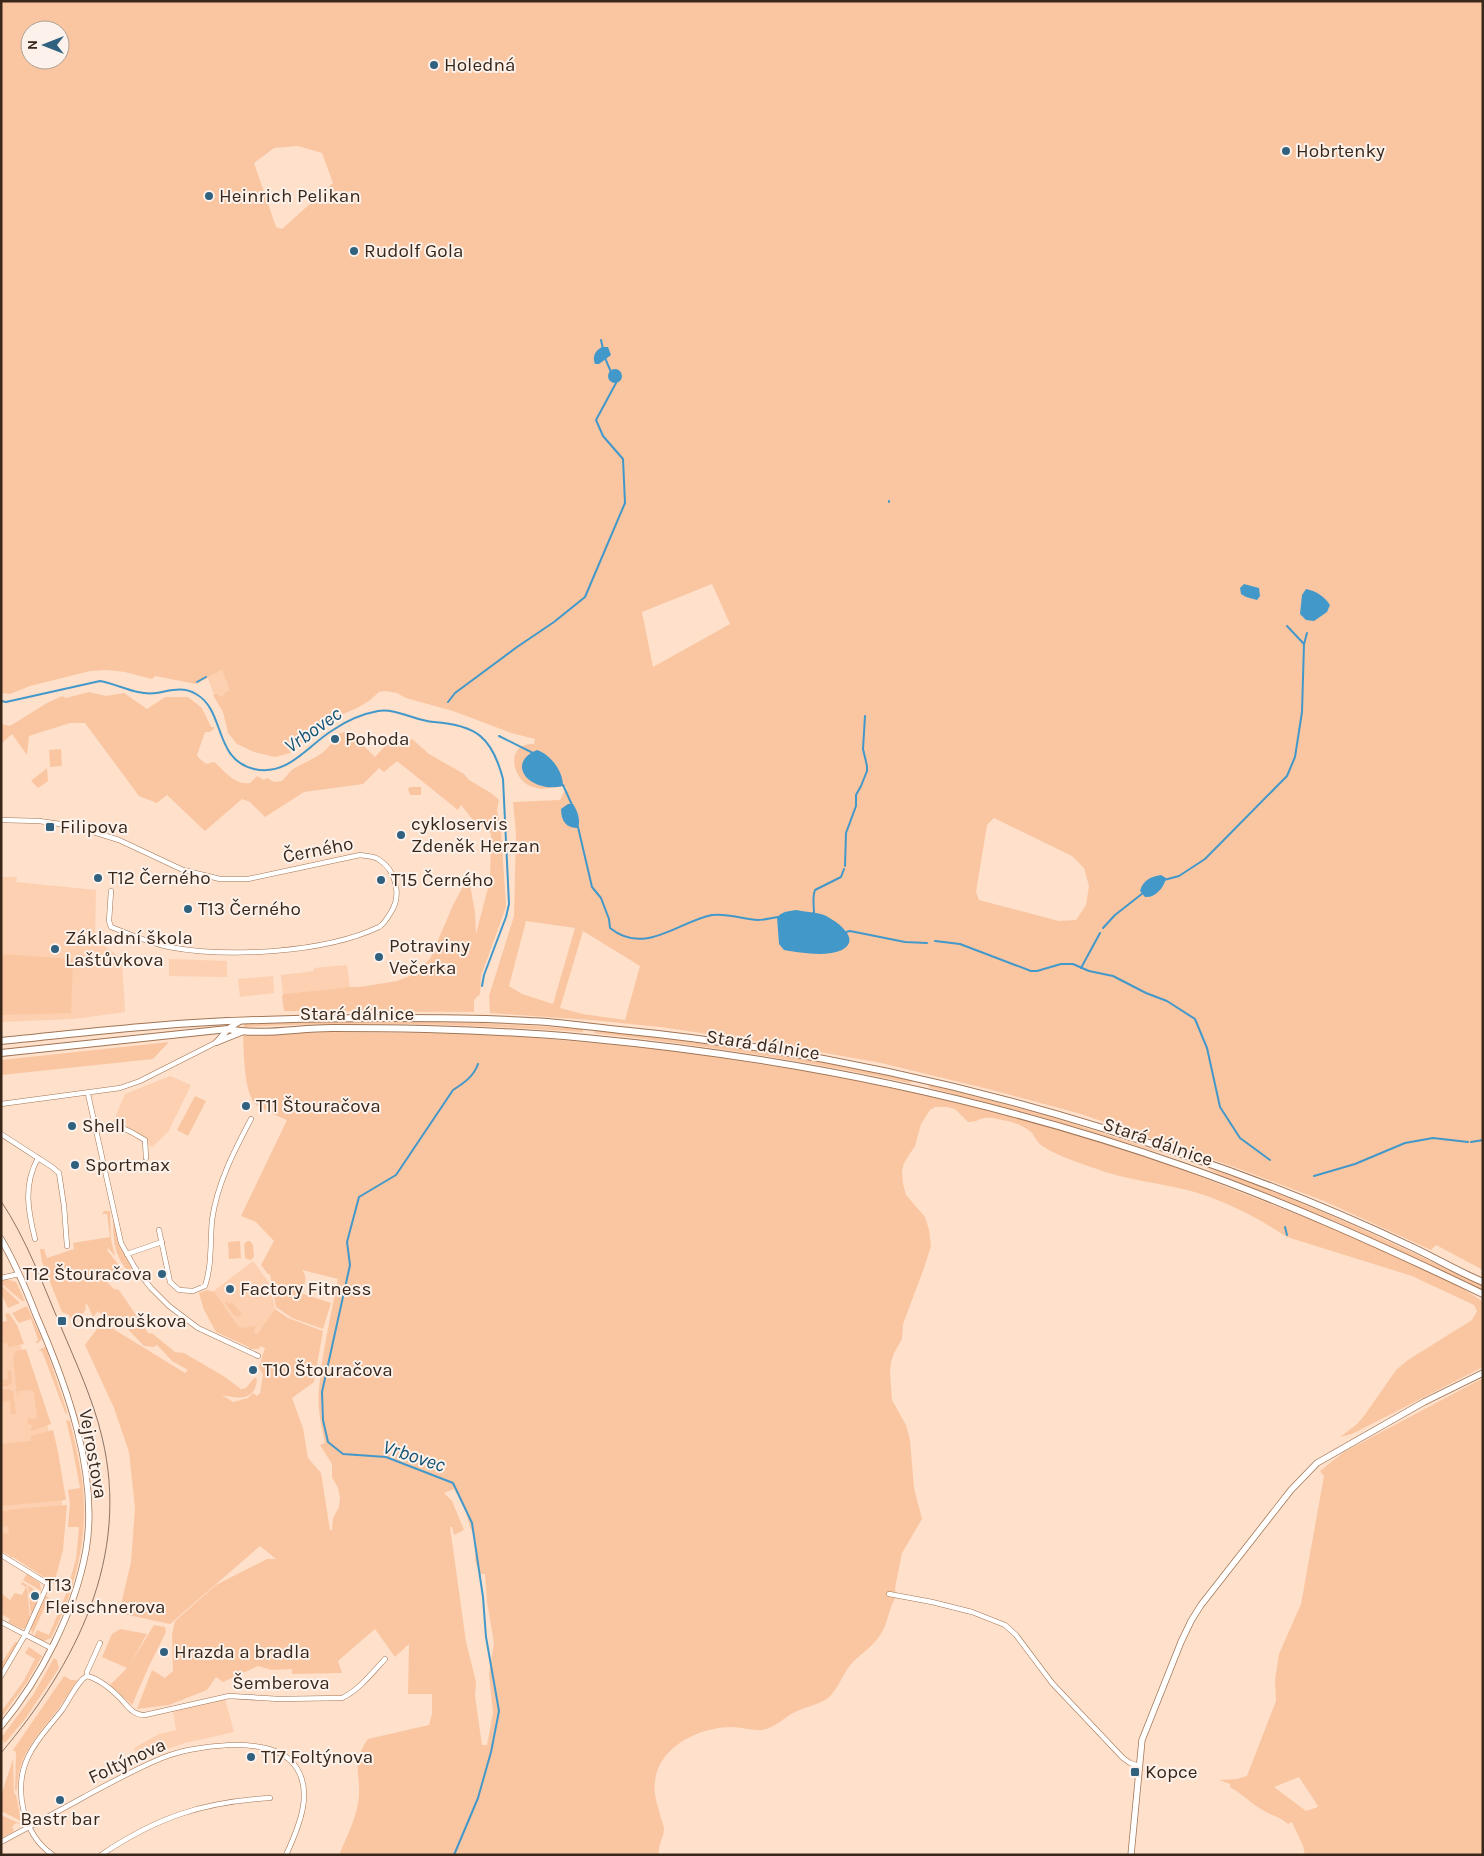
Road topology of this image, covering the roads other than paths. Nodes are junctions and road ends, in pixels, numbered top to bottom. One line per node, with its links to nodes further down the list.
1 (1, 820): 2 (street, Černého)
2 (111, 891)
3 (242, 1020): 4 (street); 6 (main road, Stará dálnice); 14 (main road, Stará dálnice)
4 (228, 1029): 5 (main road, Stará dálnice); 7 (street); 8 (main road, Stará dálnice)
5 (242, 1032): 7 (street); 17 (main road, Stará dálnice)
6 (1, 1041)
7 (217, 1042): 9 (street)
8 (1, 1053)
9 (88, 1094): 10 (street); 12 (street)
10 (1, 1104)
11 (251, 1119): 21 (street)
12 (96, 1128): 16 (street); 23 (street)
13 (1, 1134): 15 (street)
14 (1188, 1156): 17 (main road); 26 (main road, Stará dálnice)
15 (38, 1158): 20 (street); 22 (street)
16 (146, 1158)
17 (1184, 1166): 27 (main road, Stará dálnice)
18 (159, 1230): 21 (street)
19 (1, 1239): 24 (street, Vejrostova)
20 (35, 1239)
21 (162, 1242): 23 (street)
22 (67, 1246)
23 (126, 1254): 28 (street)
24 (19, 1274): 25 (street); 35 (street, Vejrostova)
25 (1, 1278)
26 (1483, 1282)
27 (1483, 1294)
28 (258, 1356)
29 (1483, 1372): 40 (street)
30 (1, 1555): 33 (street)
31 (889, 1594): 40 (street)
32 (1, 1622): 33 (street)
33 (24, 1635): 35 (street); 37 (street)
34 (100, 1643): 38 (street)
35 (51, 1648): 39 (street, Vejrostova)
36 (385, 1659): 38 (street, Šemberova)
37 (1, 1676)
38 (87, 1676): 42 (street)
39 (1, 1726)
40 (1139, 1766): 47 (street)
41 (270, 1798): 45 (street)
42 (30, 1826): 43 (street, Foltýnova); 44 (street); 46 (street, Foltýnova)
43 (1, 1842)
44 (53, 1855)
45 (101, 1855)
46 (286, 1855)
47 (1131, 1855)

